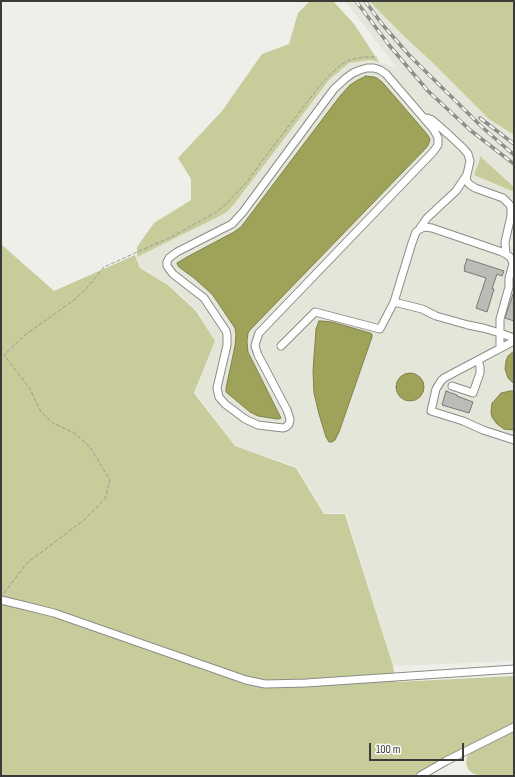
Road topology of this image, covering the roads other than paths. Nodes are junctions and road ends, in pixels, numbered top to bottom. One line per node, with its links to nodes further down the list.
1 (422, 116): 1 (street); 2 (street)
2 (466, 176): 3 (street); 4 (street)
3 (420, 229): 4 (street); 5 (street)
4 (506, 254): 6 (street)
5 (394, 302): 6 (street); 9 (street)
6 (500, 333): 7 (street); 10 (street)
7 (514, 338)
8 (514, 341): 10 (street)
9 (281, 346)
10 (500, 348): 11 (street)
11 (478, 360): 12 (street); 13 (street)
12 (452, 386)
13 (514, 440)
14 (2, 598): 15 (street)
15 (514, 669)
16 (514, 727): 17 (street)
17 (420, 776)

